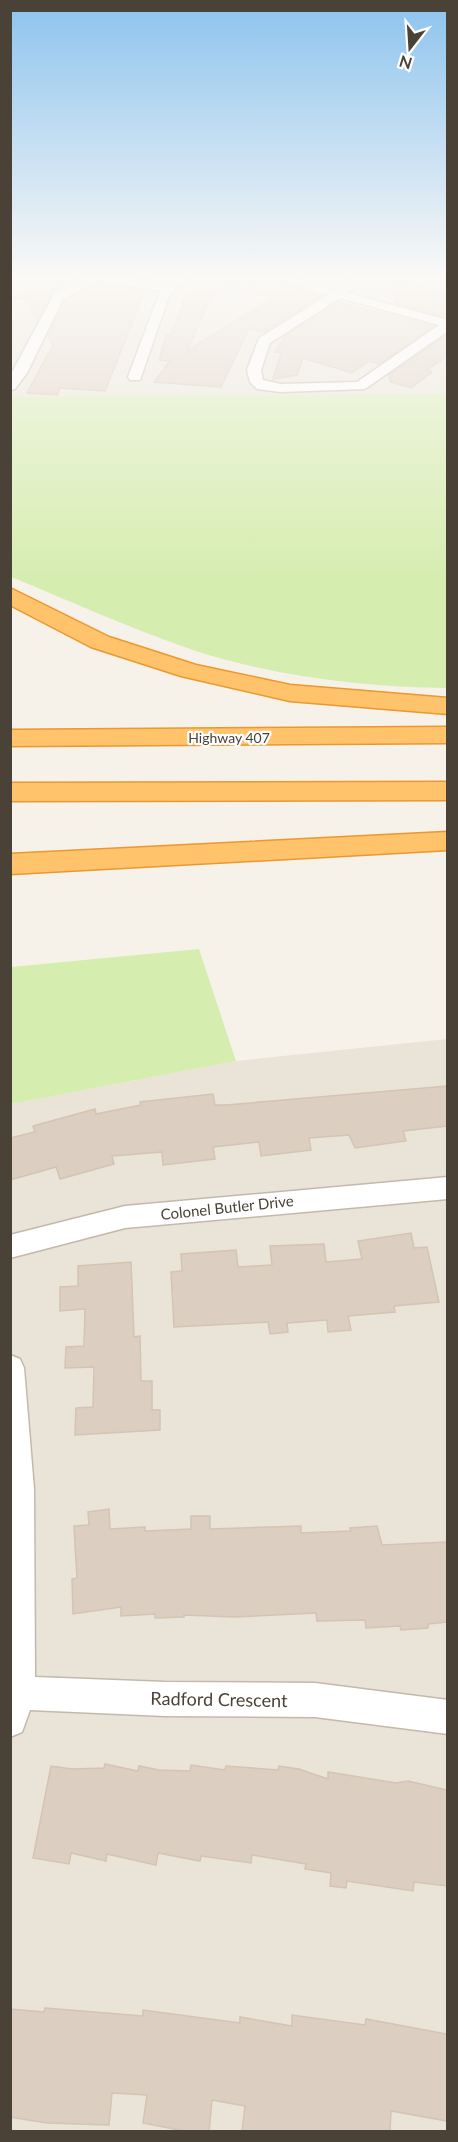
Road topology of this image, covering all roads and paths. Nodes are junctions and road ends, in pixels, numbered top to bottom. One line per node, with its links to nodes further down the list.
1 (256, 378): 2 (street)
2 (371, 378)
3 (10, 595): 4 (highway)
4 (447, 706)
5 (447, 735): 6 (highway, Highway 407)
6 (10, 738)
7 (447, 791): 8 (highway)
8 (10, 792)
9 (447, 841): 10 (highway)
10 (10, 864)
11 (447, 1188): 12 (street, Colonel Butler Drive)
12 (10, 1247)
13 (10, 1368): 14 (street)
14 (14, 1706): 15 (street, Radford Crescent)
15 (447, 1716)

